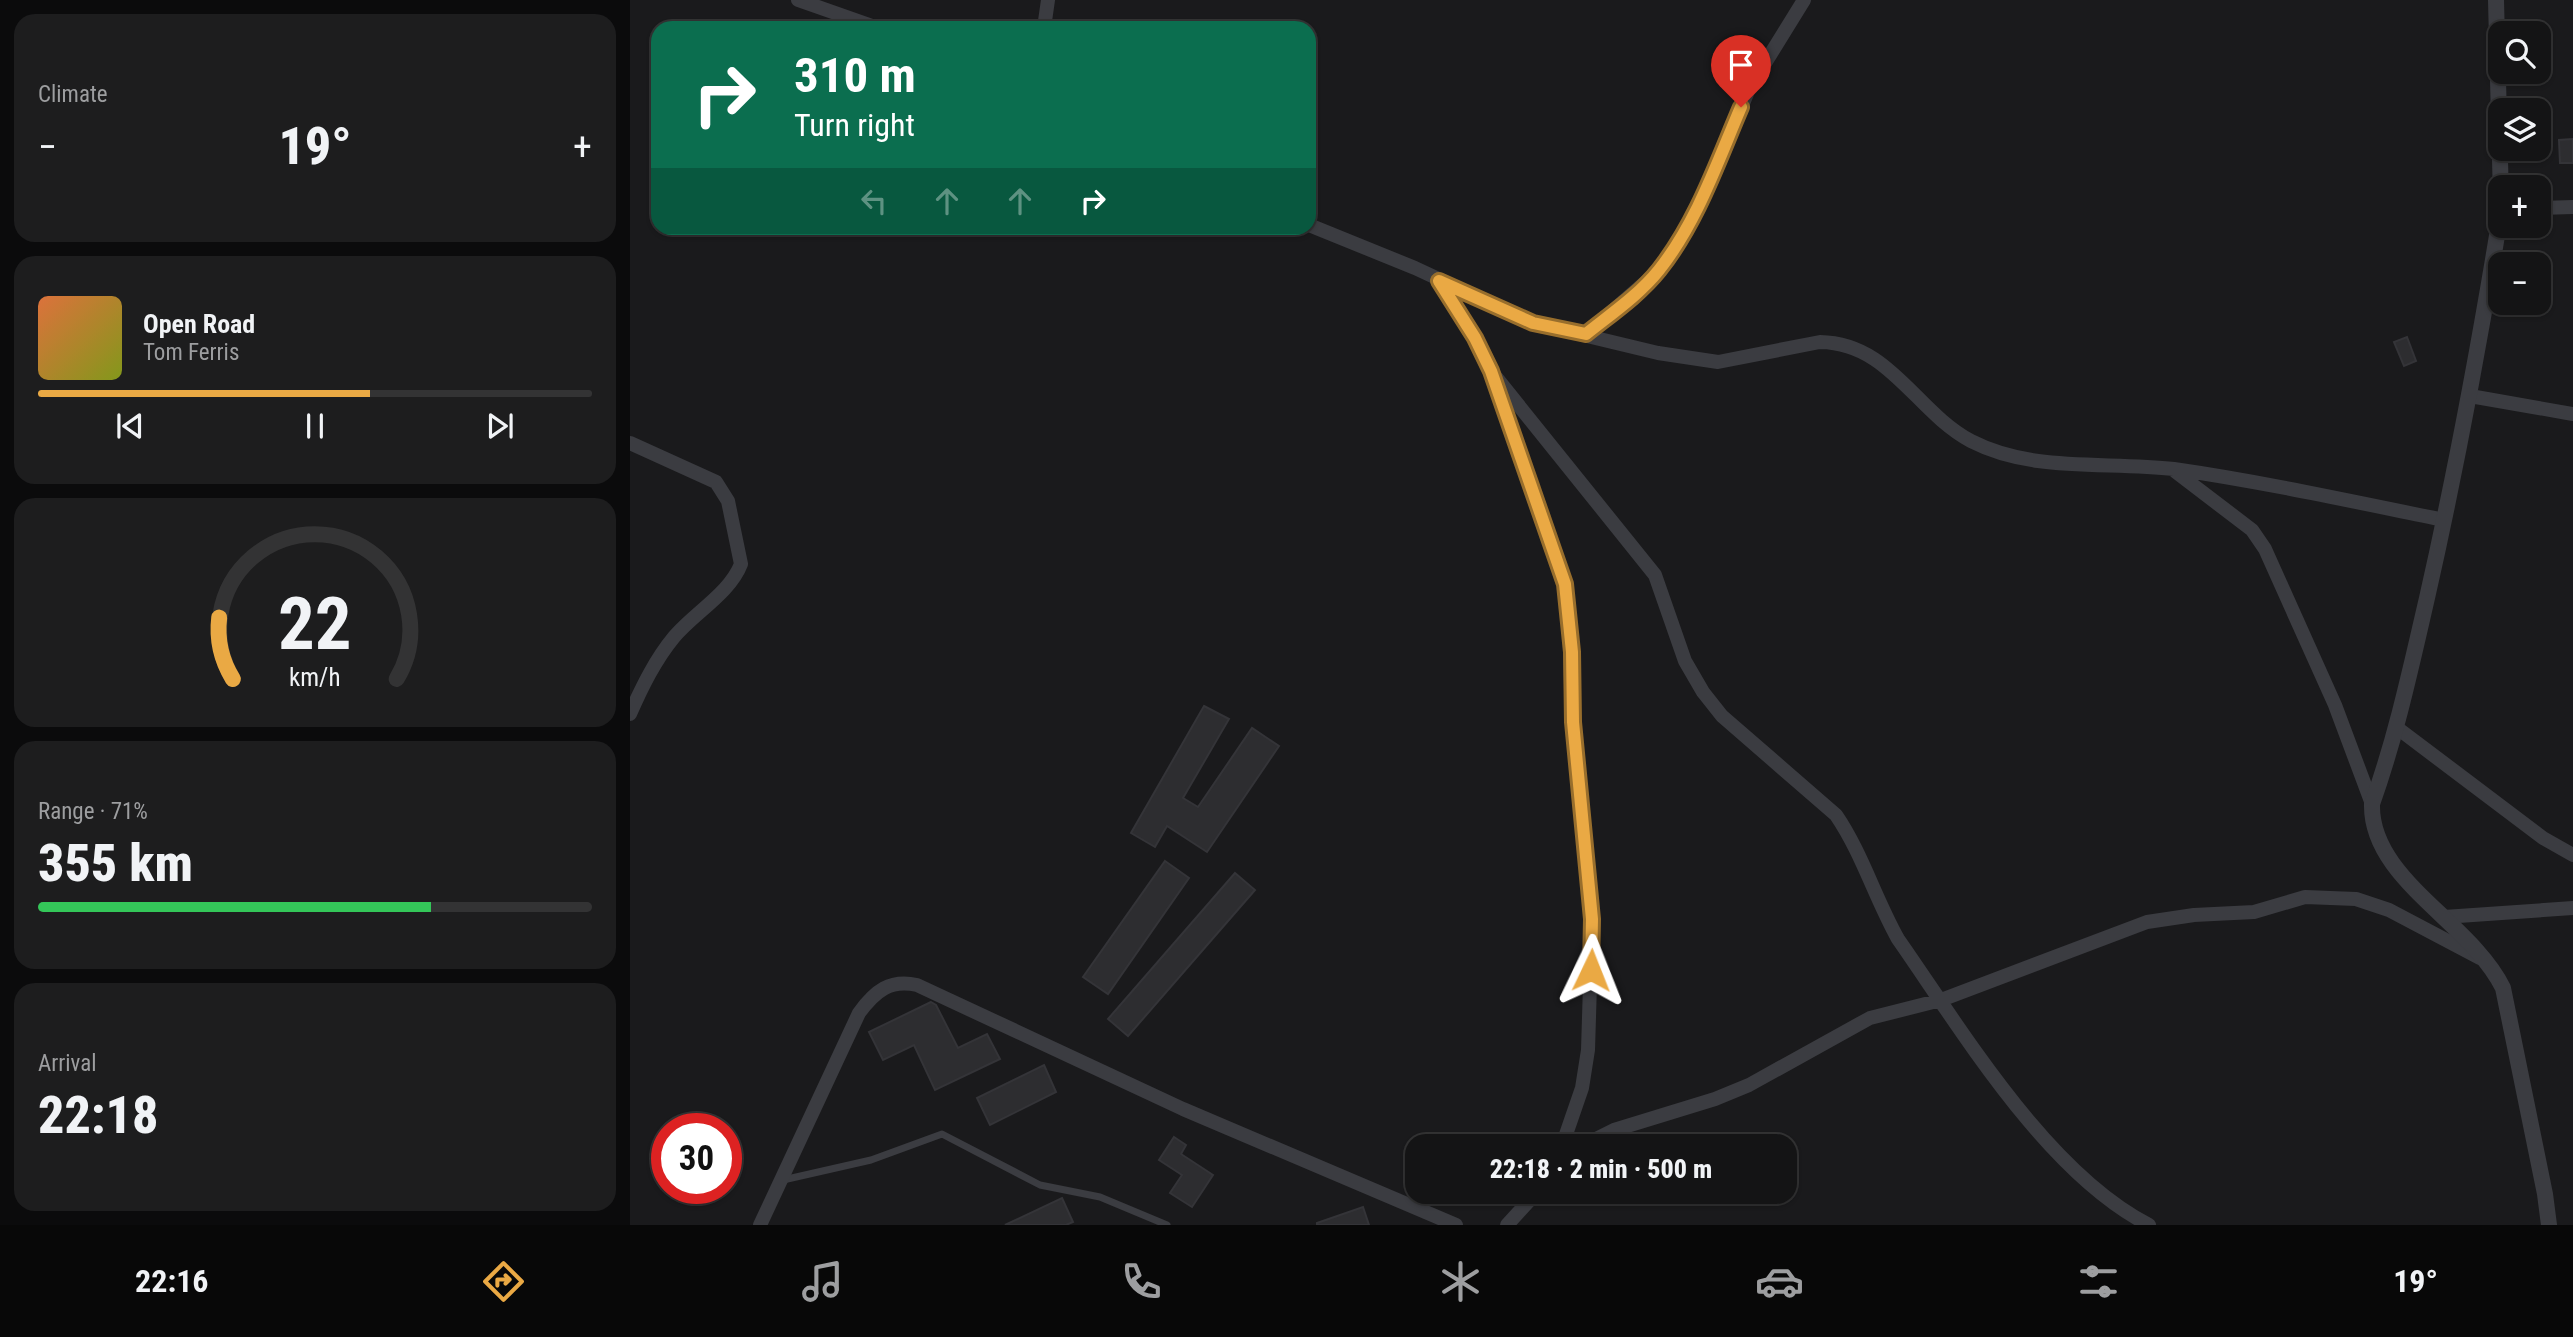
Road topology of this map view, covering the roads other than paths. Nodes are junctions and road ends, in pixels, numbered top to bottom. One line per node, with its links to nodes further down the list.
1 (801, 0): 5 (street)
2 (1048, 0): 6 (street)
3 (1804, 0): 13 (street)
4 (2496, 0): 7 (street)
5 (859, 21)
6 (1045, 21)
7 (2500, 175)
8 (2573, 206): 9 (street)
9 (2551, 207)
10 (1316, 228): 12 (street)
11 (2496, 238): 15 (street)
12 (1439, 281): 13 (street); 14 (street)
13 (1586, 334): 18 (street)
14 (1491, 371): 27 (street); 28 (street)
15 (2470, 396): 16 (street); 19 (street)
16 (2573, 414)
17 (630, 443): 20 (street)
18 (2172, 469): 19 (street); 22 (street)
19 (2445, 520): 21 (street)
20 (630, 714)
21 (2396, 727): 22 (street); 23 (street)
22 (2372, 804): 25 (street)
23 (2573, 855)
24 (2573, 908): 25 (street)
25 (2444, 917): 26 (street)
26 (2488, 962): 27 (street); 37 (street)
27 (1941, 1000): 29 (street); 36 (street)
28 (1566, 1134)
29 (1606, 1134)
30 (782, 1180): 32 (street); 33 (lane); 34 (street)
31 (1526, 1204): 35 (street)
32 (760, 1225)
33 (1167, 1225)
34 (1455, 1225)
35 (1507, 1225)
36 (2149, 1225)
37 (2549, 1225)

